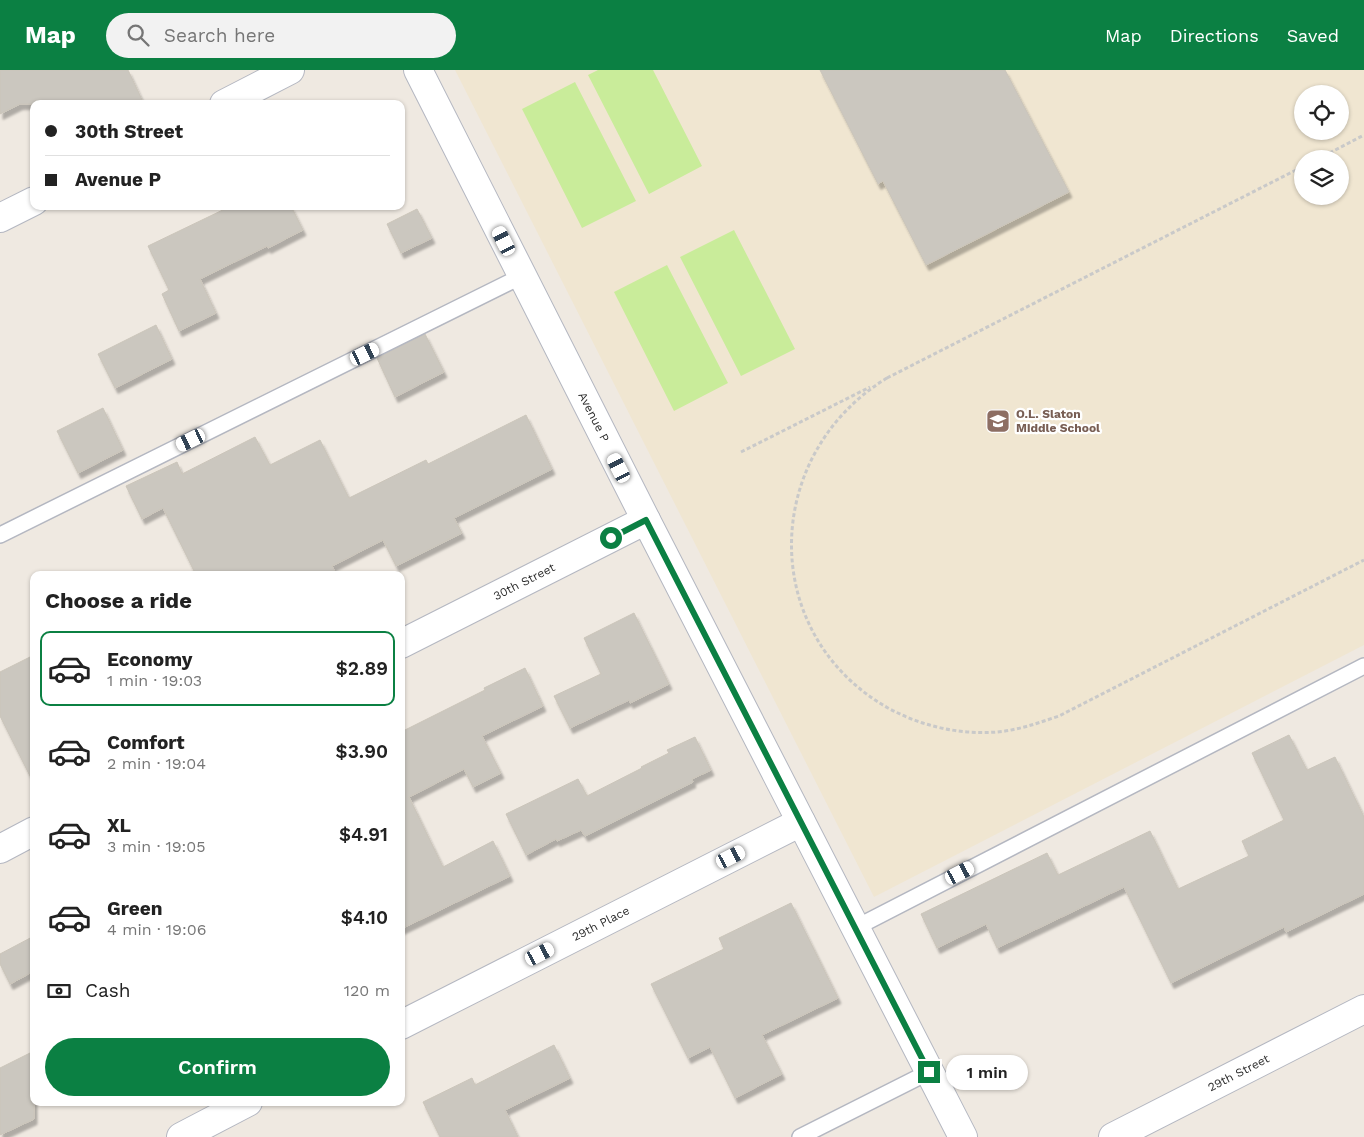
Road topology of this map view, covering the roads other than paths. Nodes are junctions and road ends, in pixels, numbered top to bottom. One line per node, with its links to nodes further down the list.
1 (290, 70): 3 (street)
2 (418, 70): 6 (street, Avenue P)
3 (232, 100)
4 (30, 202): 5 (street)
5 (0, 218)
6 (522, 276): 7 (street, Avenue P); 8 (lane)
7 (646, 520): 9 (street, 30th Street); 11 (street, Avenue P)
8 (0, 535)
9 (405, 642)
10 (1364, 666): 14 (lane)
11 (800, 822): 14 (street, Avenue P); 16 (street, 29th Place)
12 (30, 833): 13 (street)
13 (0, 848)
14 (855, 928): 17 (street, Avenue P)
15 (1364, 1009): 22 (street, 29th Street)
16 (405, 1023)
17 (929, 1072): 20 (lane); 21 (street, Avenue P)
18 (240, 1106): 19 (street)
19 (181, 1137)
20 (800, 1137)
21 (963, 1137)
22 (1113, 1137)

